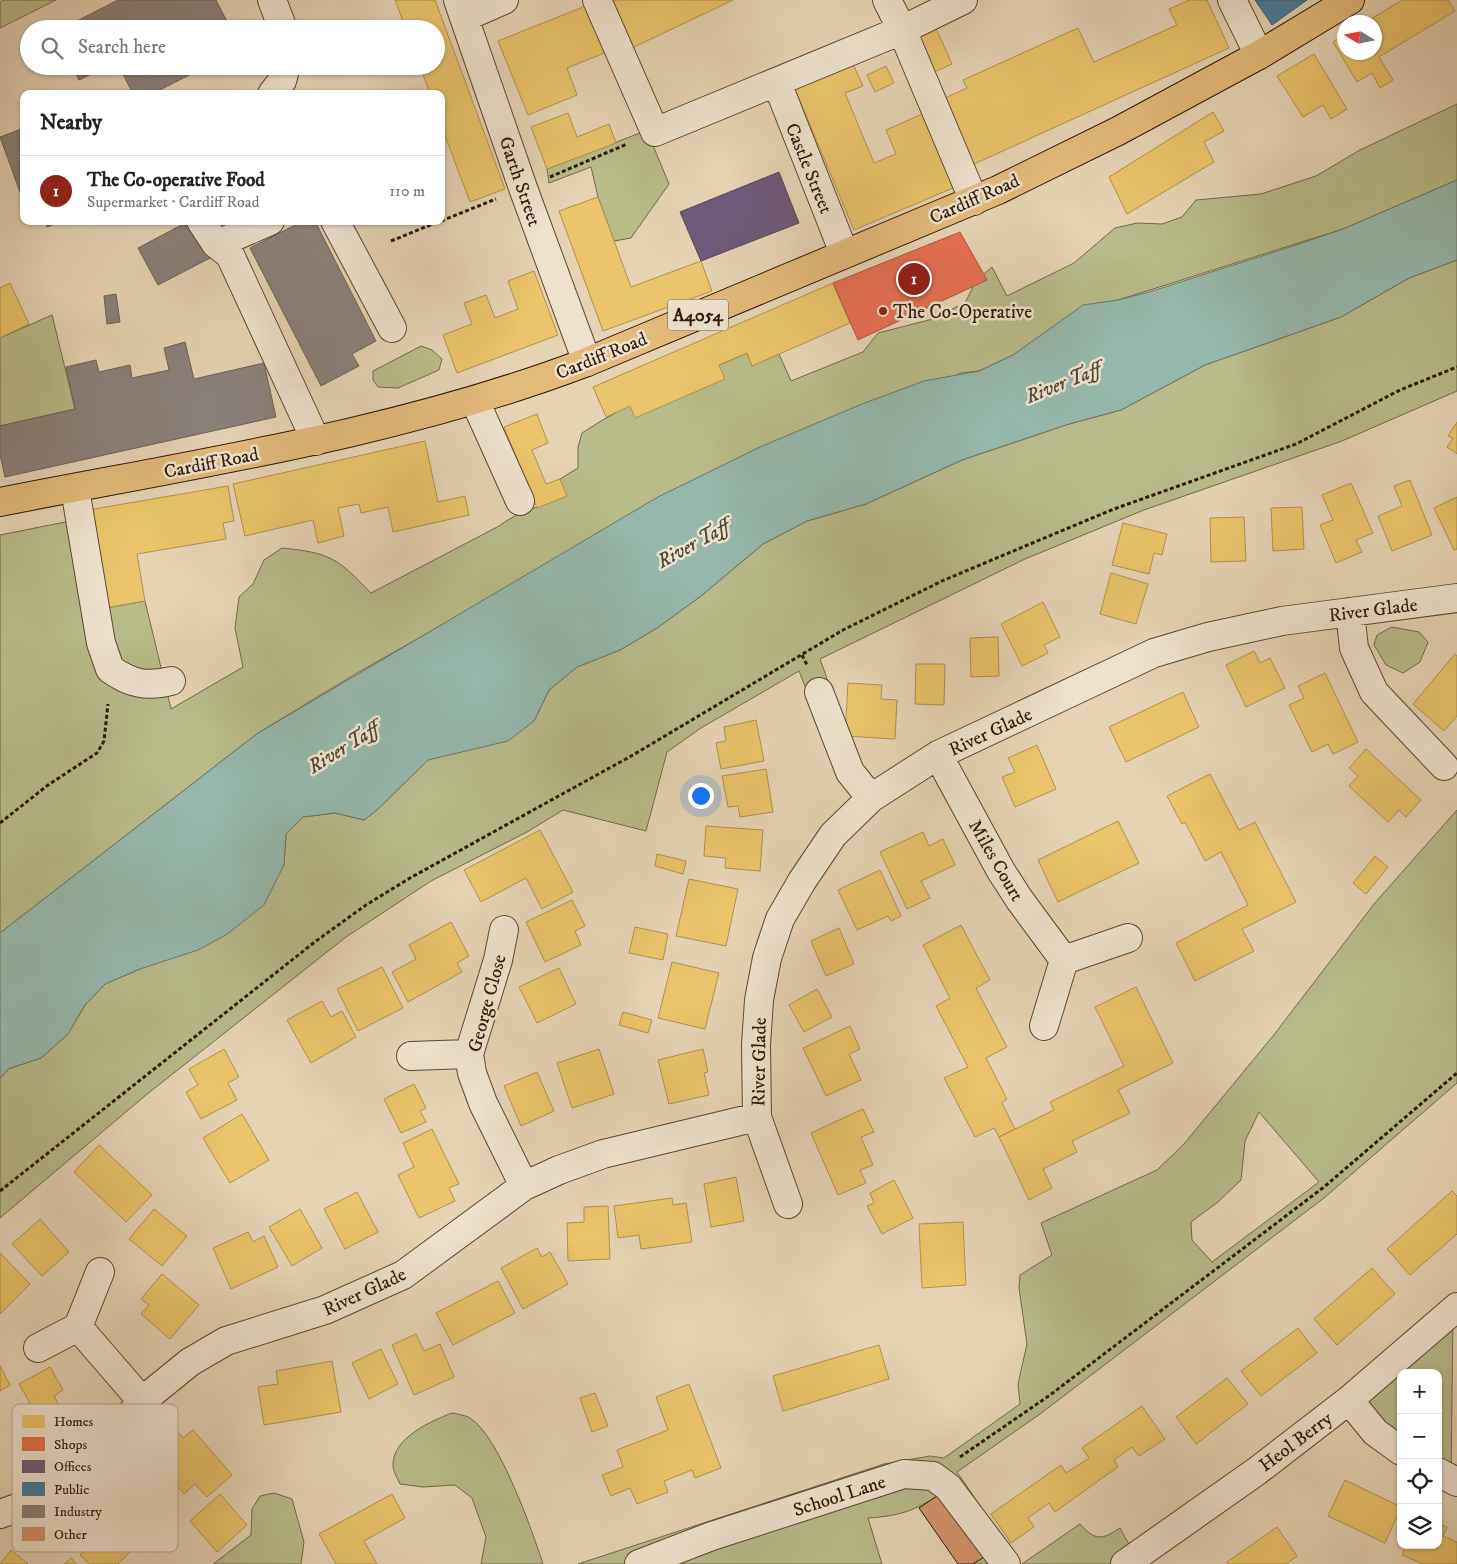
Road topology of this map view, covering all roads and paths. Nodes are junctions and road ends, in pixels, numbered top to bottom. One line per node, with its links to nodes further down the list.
1 (272, 0): 9 (street)
2 (504, 0): 8 (street)
3 (597, 0): 13 (street)
4 (887, 0): 10 (street)
5 (963, 0): 10 (street)
6 (1232, 0): 11 (street)
7 (1350, 0): 11 (main road, Cardiff Road / A4054)
8 (461, 9): 24 (street, Garth Street)
9 (280, 20)
10 (902, 30): 13 (street); 15 (street)
11 (1259, 54): 15 (main road, Cardiff Road / A4054)
12 (284, 75): 14 (street)
13 (777, 83): 22 (street, Castle Street)
14 (275, 90)
15 (974, 201): 22 (main road, Cardiff Road / A4054)
16 (204, 225): 20 (street)
17 (260, 225): 20 (street)
18 (337, 225): 23 (street)
19 (430, 225): 21 (path)
20 (229, 238): 27 (street)
21 (391, 241)
22 (844, 253): 24 (main road, Cardiff Road / A4054)
23 (392, 328)
24 (587, 362): 26 (main road, Cardiff Road / A4054)
25 (1457, 367): 49 (path)
26 (475, 401): 27 (main road, Cardiff Road / A4054); 30 (street)
27 (316, 441): 28 (main road, Cardiff Road / A4054)
28 (75, 489): 29 (main road, Cardiff Road / A4054); 33 (street)
29 (0, 501)
30 (520, 502)
31 (1457, 598): 32 (street, River Glade)
32 (1350, 612): 36 (street, River Glade); 37 (street)
33 (110, 669): 34 (street); 39 (path)
34 (171, 681)
35 (819, 692): 38 (street)
36 (938, 755): 38 (street, River Glade); 42 (street, Miles Court)
37 (1444, 766)
38 (871, 798): 47 (street, River Glade)
39 (0, 824)
40 (504, 930): 44 (street, George Close)
41 (1128, 938): 42 (street)
42 (1064, 960): 43 (street)
43 (1044, 1026)
44 (469, 1054): 45 (street); 48 (street, George Close)
45 (411, 1056)
46 (1457, 1073): 60 (path)
47 (757, 1117): 48 (street, River Glade); 50 (street, River Glade)
48 (524, 1186): 56 (street, River Glade)
49 (0, 1191)
50 (788, 1204)
51 (100, 1272): 53 (street)
52 (1457, 1307): 55 (street, Heol Berry)
53 (78, 1327): 54 (street); 56 (street)
54 (38, 1348)
55 (1350, 1400): 58 (street); 66 (street, Heol Berry)
56 (142, 1401): 57 (street, River Glade)
57 (139, 1404)
58 (1397, 1448)
59 (1442, 1474): 61 (street)
60 (933, 1476): 64 (street, School Lane); 65 (street)
61 (1457, 1482)
62 (12, 1510): 63 (street, River Glade)
63 (0, 1514)
64 (639, 1564)
65 (1006, 1564)
66 (1125, 1564)

